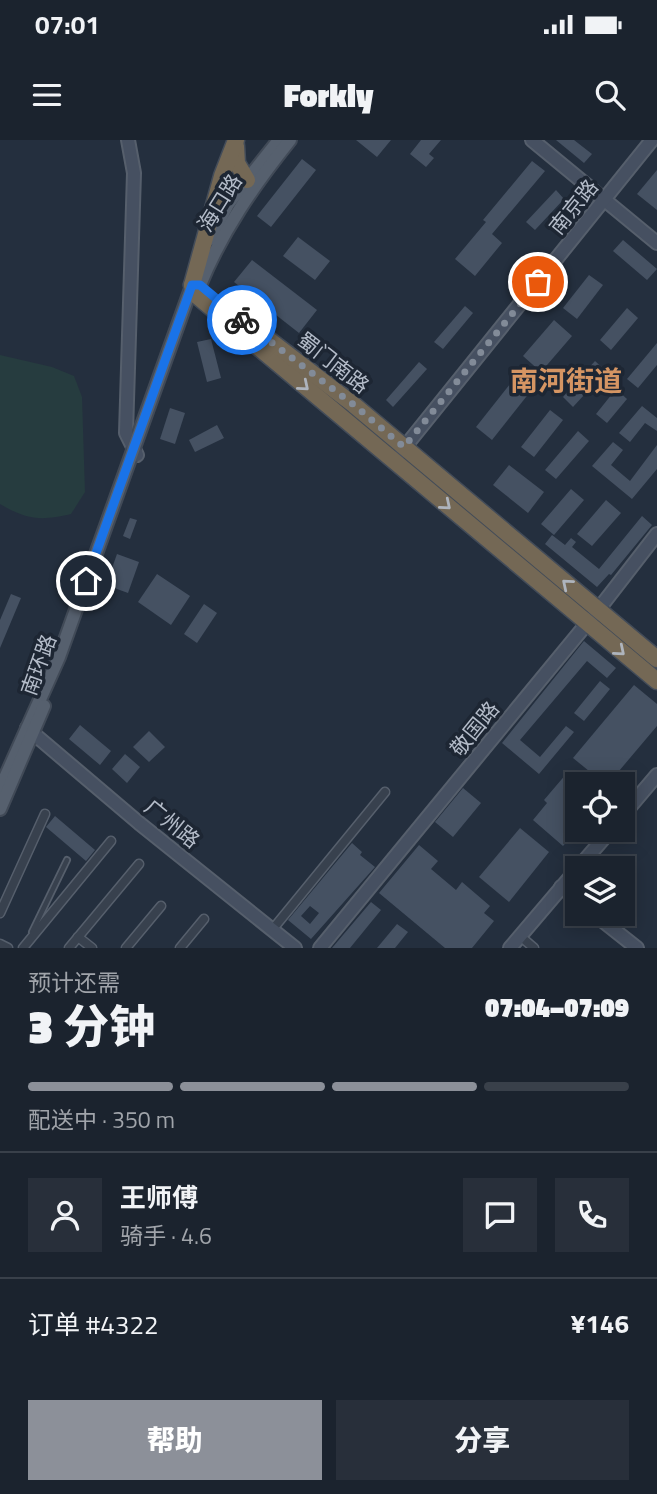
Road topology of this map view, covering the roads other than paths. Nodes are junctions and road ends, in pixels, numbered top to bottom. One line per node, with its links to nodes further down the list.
1 (128, 140): 12 (street)
2 (236, 140): 7 (highway); 10 (highway)
3 (279, 140): 7 (main road, 海口路)
4 (290, 140): 10 (main road, 海口路)
5 (533, 140): 8 (street)
6 (652, 140): 8 (street, 南京路)
7 (247, 180): 10 (main road, 海口路)
8 (605, 200): 9 (street); 11 (street, 南京路)
9 (657, 243)
10 (196, 288): 11 (highway, 蜀门南路); 12 (main road, 南环路); 13 (highway, 蜀门南路, one-way to 13)
11 (404, 447): 13 (street, 南京路); 15 (highway, 蜀门南路, one-way to 11)
12 (135, 451): 19 (main road, 南环路)
13 (393, 461): 16 (highway, 蜀门南路, one-way to 16)
14 (657, 534): 15 (street, 敬国路)
15 (598, 610): 16 (street, 敬国路); 17 (highway, 蜀门南路)
16 (587, 623): 18 (highway, 蜀门南路, one-way to 18); 49 (street, 敬国路)
17 (657, 659)
18 (657, 681)
19 (31, 731): 21 (main road); 24 (main road, 南环路); 38 (street, 广州路)
20 (657, 775): 23 (street)
21 (2, 780)
22 (385, 792): 38 (street)
23 (635, 801)
24 (0, 809)
25 (45, 814): 35 (street)
26 (111, 841): 42 (street)
27 (601, 842): 28 (street)
28 (588, 856)
29 (66, 860): 42 (lane)
30 (139, 864): 40 (street)
31 (565, 883): 32 (street)
32 (561, 887): 33 (street); 39 (street)
33 (565, 890)
34 (161, 906): 46 (street)
35 (0, 913)
36 (205, 919): 47 (street)
37 (610, 926): 52 (street)
38 (272, 930): 48 (street, 广州路)
39 (520, 936): 50 (street); 51 (street)
40 (78, 937): 44 (street); 45 (street)
41 (0, 944): 43 (street)
42 (25, 945)
43 (8, 948)
44 (69, 948)
45 (92, 948)
46 (126, 948)
47 (180, 948)
48 (295, 948)
49 (320, 948)
50 (510, 948)
51 (534, 948)
52 (638, 948)

